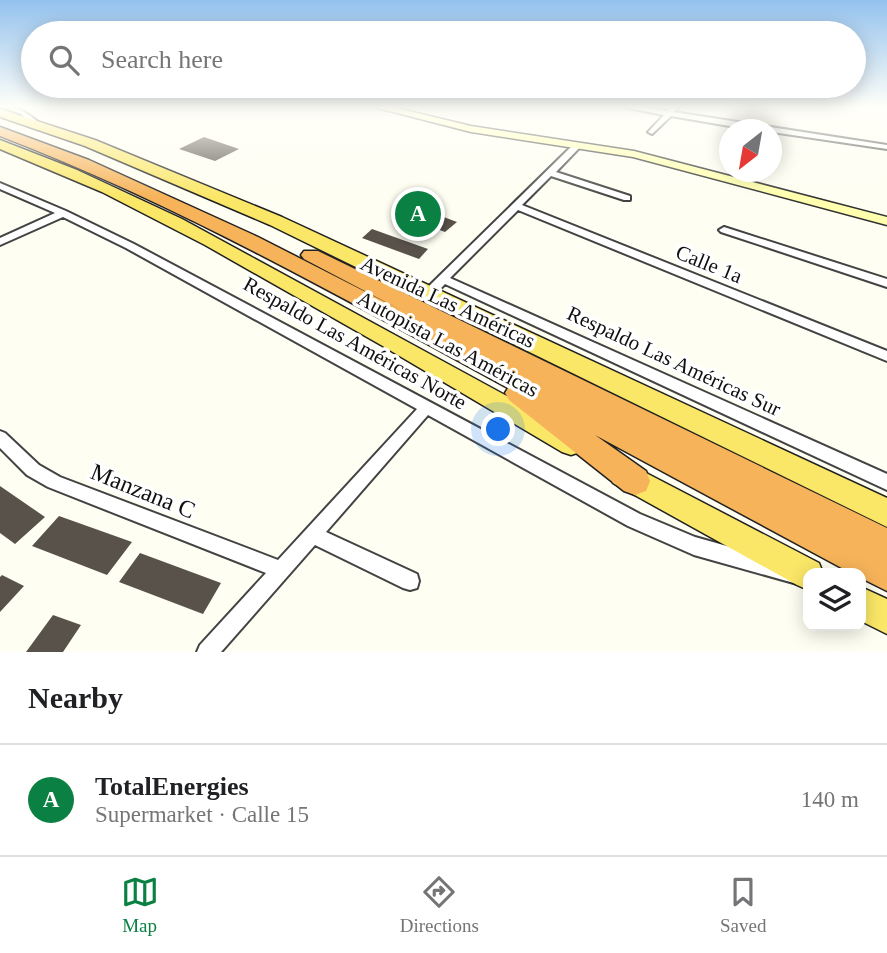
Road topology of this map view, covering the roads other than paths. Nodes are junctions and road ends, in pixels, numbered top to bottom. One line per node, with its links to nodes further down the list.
1 (14, 136): 19 (highway, Autopista Las Américas)
2 (42, 136): 27 (highway, Autopista Las Américas)
3 (71, 136): 18 (main road, Avenida Las Américas)
4 (517, 136): 7 (main road)
5 (815, 136): 8 (street)
6 (0, 144): 23 (main road)
7 (577, 146): 9 (street); 14 (main road)
8 (887, 147)
9 (550, 173): 11 (street); 12 (street)
10 (0, 186): 13 (street, Respaldo Las Américas Norte)
11 (627, 198)
12 (518, 207): 18 (street); 20 (street, Calle 1a)
13 (63, 213): 16 (street); 21 (street, Respaldo Las Américas Norte)
14 (887, 221)
15 (724, 230): 17 (street)
16 (0, 242)
17 (887, 283)
18 (436, 286): 24 (street, Respaldo Las Américas Sur); 25 (main road, Avenida Las Américas)
19 (459, 350): 23 (highway); 31 (highway, Autopista Las Américas)
20 (887, 356)
21 (428, 406): 26 (street); 30 (street, Respaldo Las Américas Norte)
22 (0, 438): 28 (street, Manzana C)
23 (635, 481): 29 (main road)
24 (887, 482)
25 (887, 513)
26 (313, 535): 28 (street); 32 (street)
27 (887, 545)
28 (281, 570): 35 (street)
29 (803, 573)
30 (803, 575)
31 (887, 575)
32 (410, 581)
33 (866, 606): 34 (main road)
34 (887, 617)
35 (207, 652)

